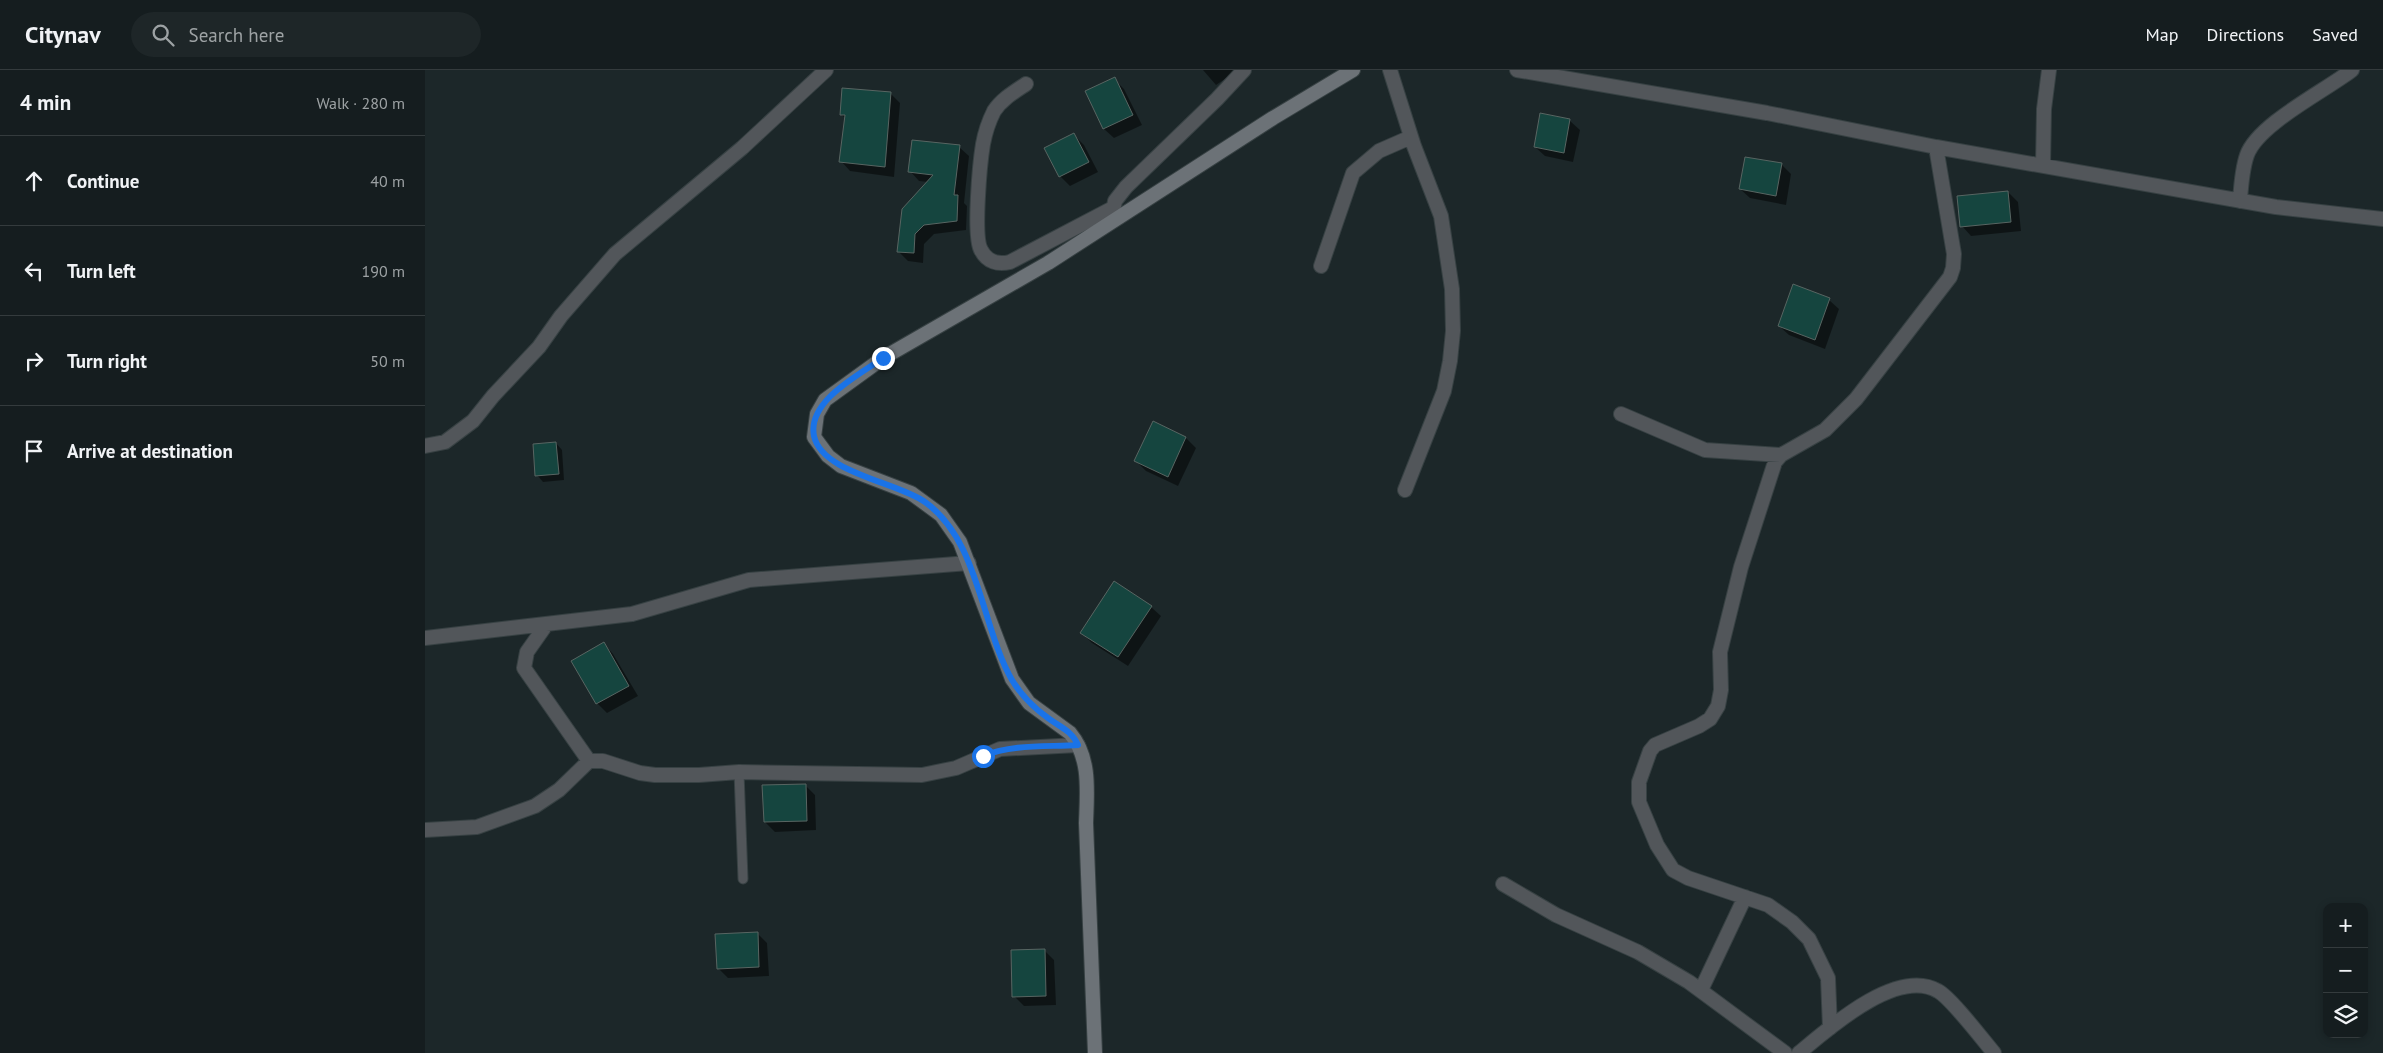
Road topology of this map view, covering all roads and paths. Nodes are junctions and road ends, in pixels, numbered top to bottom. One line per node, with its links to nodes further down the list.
1 (826, 70): 18 (street)
2 (1244, 70): 13 (street)
3 (1353, 70): 15 (main road)
4 (1390, 70): 9 (street)
5 (1517, 70): 10 (street)
6 (2049, 70): 11 (street)
7 (2352, 70): 12 (street)
8 (1026, 84): 13 (street)
9 (1411, 137): 16 (street); 20 (street)
10 (1936, 148): 11 (street); 19 (street)
11 (2043, 166): 12 (street)
12 (2240, 201): 14 (street)
13 (1113, 208): 15 (street)
14 (2383, 219)
15 (1111, 222): 21 (main road)
16 (1321, 266)
17 (1621, 414): 19 (street)
18 (425, 446)
19 (1781, 455): 30 (street)
20 (1405, 490)
21 (969, 563): 22 (street); 24 (main road)
22 (546, 625): 23 (street); 25 (street)
23 (425, 638)
24 (1078, 745): 26 (street); 33 (main road)
25 (589, 761): 26 (street); 27 (street)
26 (739, 772): 28 (lane)
27 (425, 830)
28 (743, 879)
29 (1503, 884): 31 (street)
30 (1745, 896): 31 (street); 32 (street)
31 (1701, 990): 34 (street)
32 (1830, 1028): 35 (street); 36 (street)
33 (1095, 1053)
34 (1785, 1053)
35 (1799, 1053)
36 (1995, 1053)

